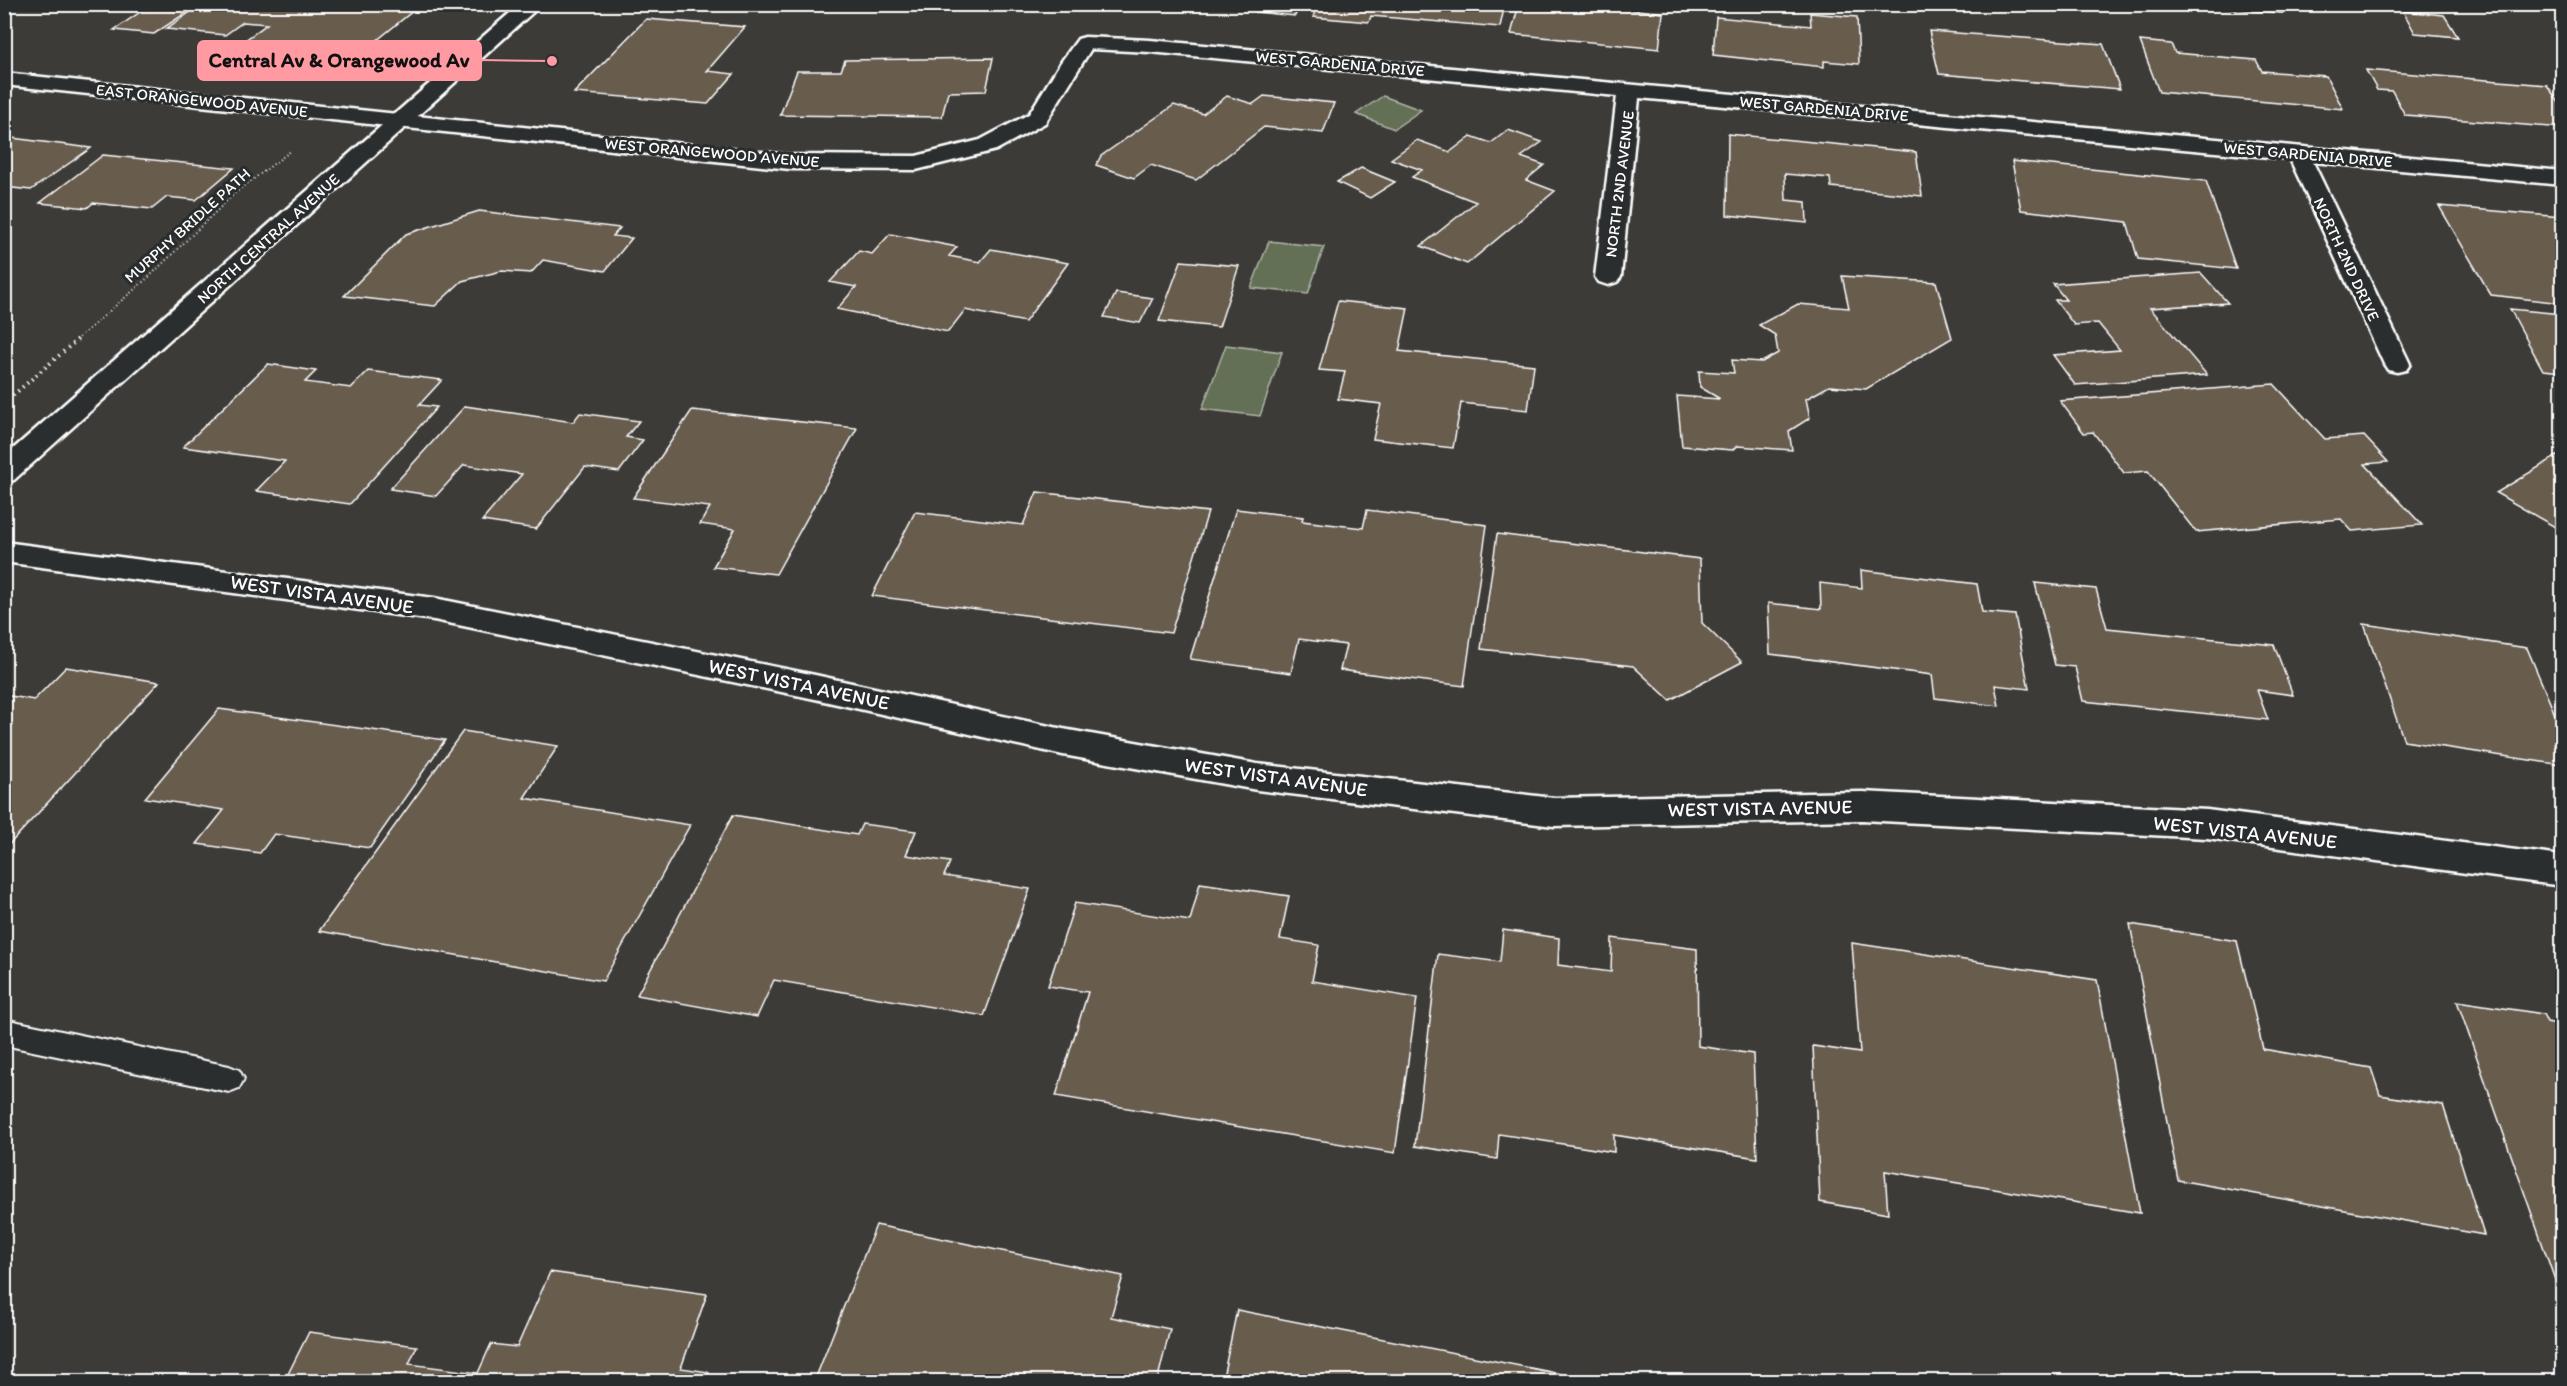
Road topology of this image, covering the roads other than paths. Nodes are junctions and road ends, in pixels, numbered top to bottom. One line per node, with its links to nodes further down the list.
1 (532, 4): 5 (street, NORTH CENTRAL AVENUE)
2 (1085, 43): 4 (street, WEST GARDENIA DRIVE); 5 (street, WEST ORANGEWOOD AVENUE)
3 (4, 79): 5 (street, EAST ORANGEWOOD AVENUE)
4 (1629, 90): 6 (street, WEST GARDENIA DRIVE); 8 (street, NORTH 2ND AVENUE)
5 (399, 121): 10 (street, NORTH CENTRAL AVENUE)
6 (2298, 153): 7 (street, WEST GARDENIA DRIVE); 9 (street, NORTH 2ND DRIVE)
7 (2562, 178)
8 (1608, 277)
9 (2397, 364)
10 (4, 472)
11 (4, 552): 12 (street, WEST VISTA AVENUE)
12 (2562, 871)
13 (4, 1032): 14 (lane)
14 (229, 1079)

